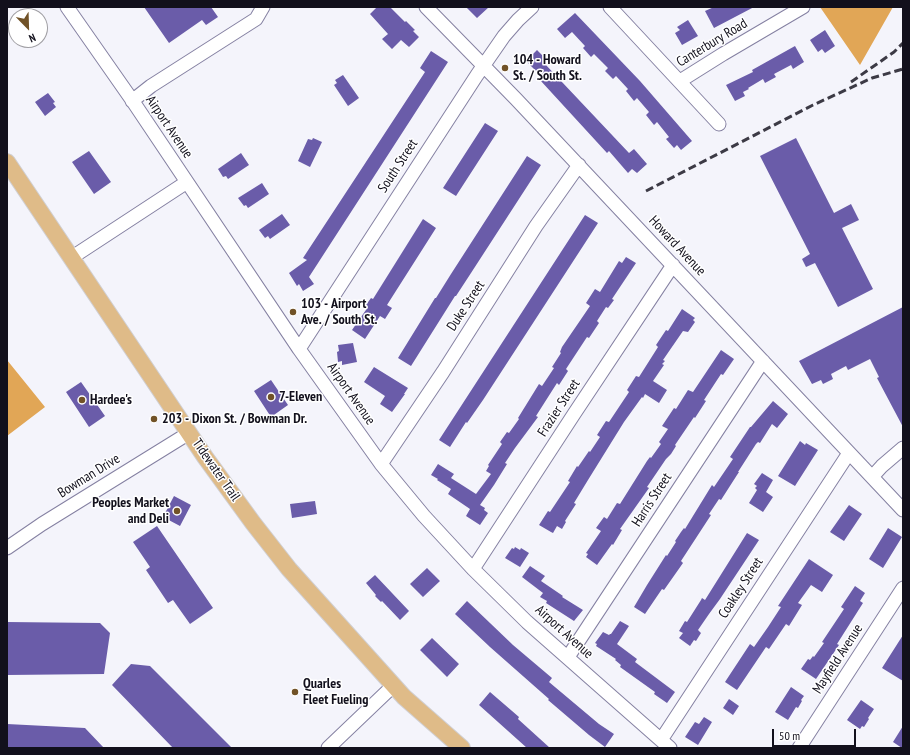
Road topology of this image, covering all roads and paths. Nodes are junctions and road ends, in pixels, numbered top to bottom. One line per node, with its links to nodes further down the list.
1 (263, 7): 9 (street)
2 (426, 7): 7 (street, Howard Avenue)
3 (532, 7): 7 (street, South Street)
4 (610, 7): 8 (street)
5 (803, 7): 8 (street, Canterbury Road)
6 (71, 9): 9 (street, Airport Avenue)
7 (484, 66): 12 (street, Howard Avenue); 16 (street, South Street)
8 (680, 82): 10 (street)
9 (132, 101): 13 (street, Airport Avenue)
10 (719, 124)
11 (7, 162): 14 (main road, Tidewater Trail)
12 (579, 166): 15 (street, Howard Avenue); 21 (street, Duke Street)
13 (187, 182): 14 (street); 16 (street, Airport Avenue)
14 (71, 258): 18 (main road, Tidewater Trail)
15 (673, 265): 17 (street, Howard Avenue); 25 (street, Frazier Street)
16 (299, 349): 21 (street, Airport Avenue)
17 (763, 361): 20 (street, Howard Avenue); 27 (street, Harris Street)
18 (189, 433): 24 (street, Bowman Drive); 28 (main road, Tidewater Trail)
19 (903, 448): 22 (street)
20 (849, 453): 22 (street, Howard Avenue); 29 (street, Coakley Street)
21 (381, 464): 25 (street, Airport Avenue)
22 (872, 477): 23 (street, Howard Avenue)
23 (903, 510)
24 (7, 548)
25 (473, 569): 27 (street, Airport Avenue)
26 (903, 588): 32 (street, Mayfield Avenue)
27 (568, 657): 29 (street, Airport Avenue)
28 (394, 685): 30 (street); 31 (main road, Tidewater Trail)
29 (665, 744)
30 (328, 748)
31 (462, 748)
32 (799, 748)

